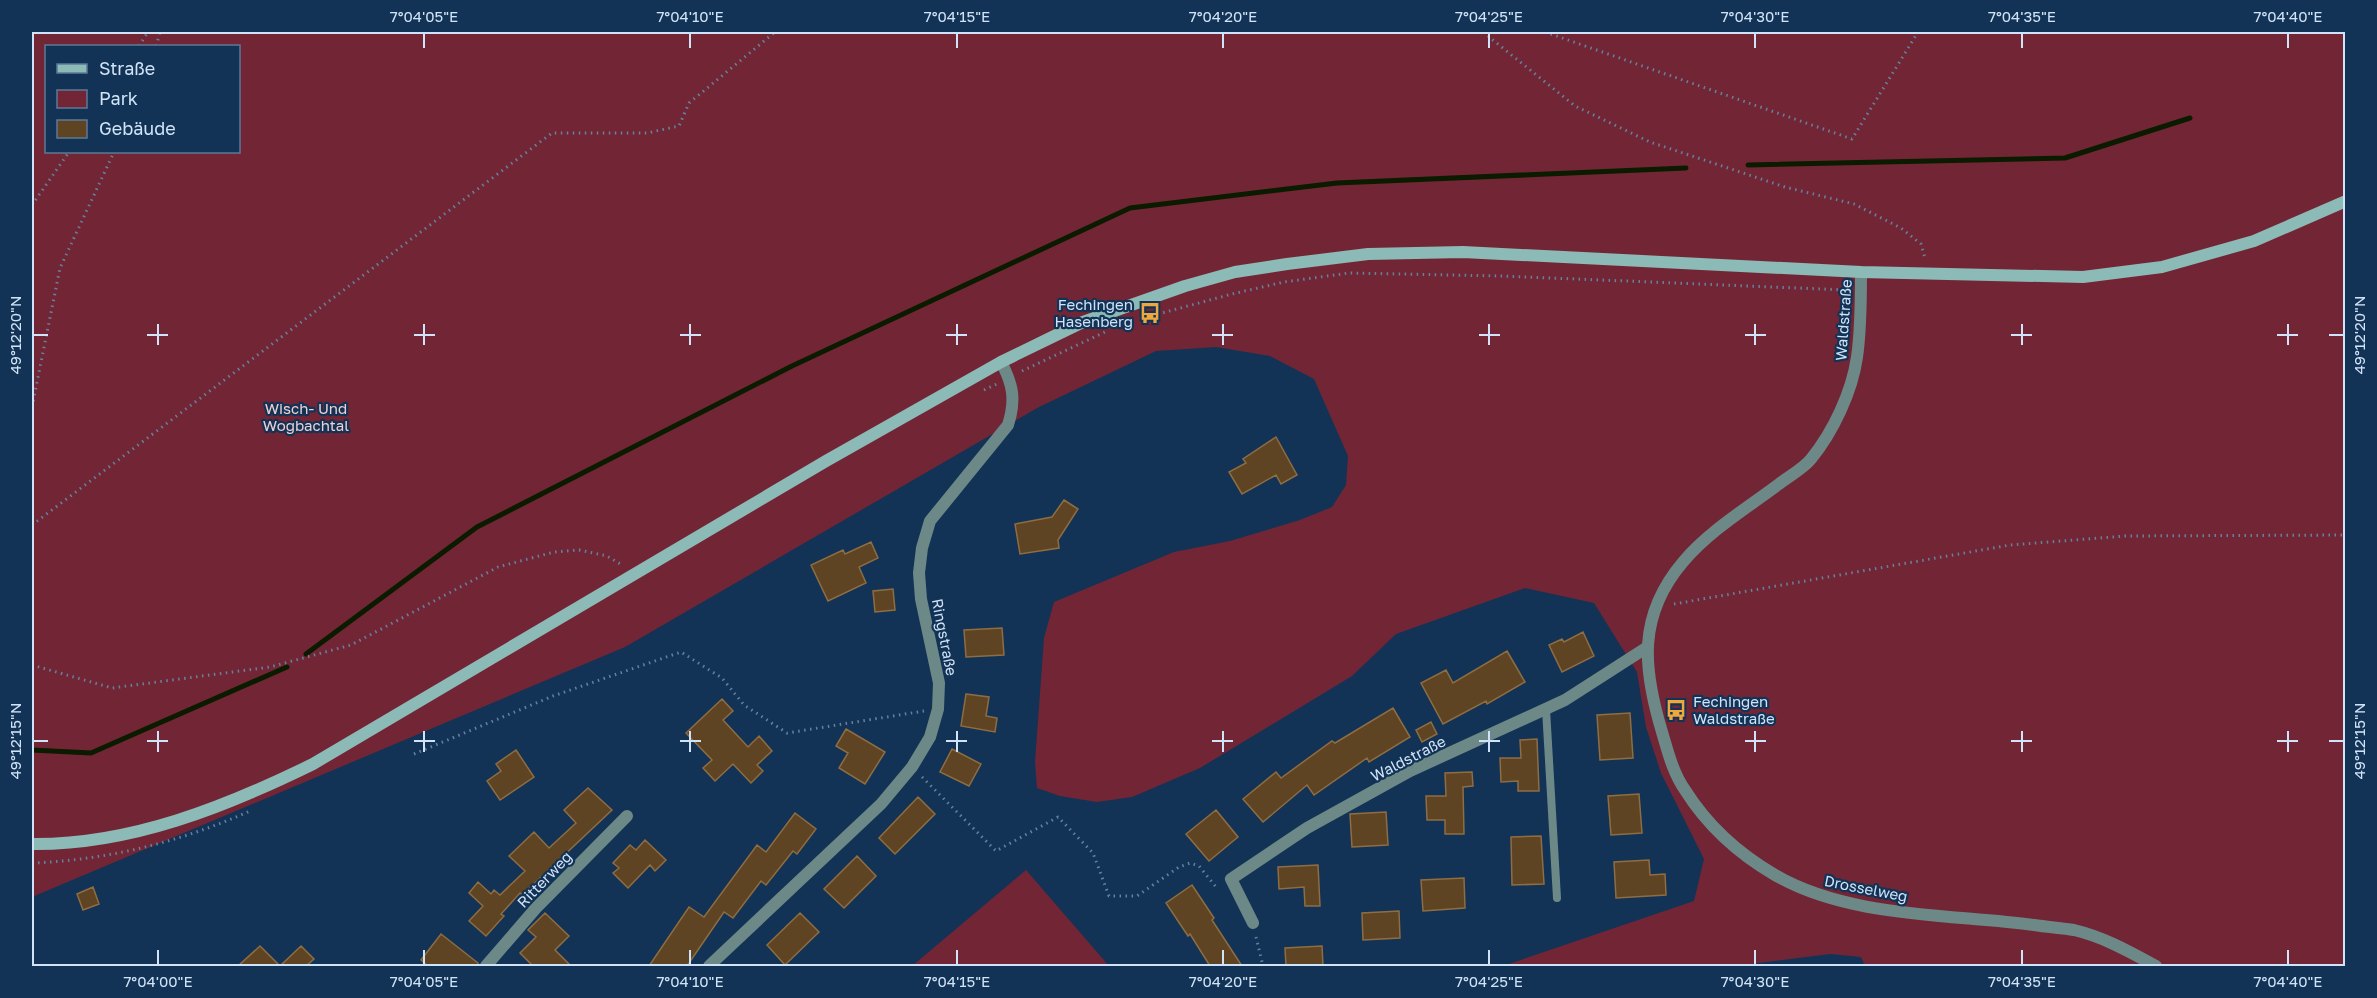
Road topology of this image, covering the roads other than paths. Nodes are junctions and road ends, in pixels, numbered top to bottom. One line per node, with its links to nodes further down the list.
1 (2346, 201): 2 (main road)
2 (1861, 272): 3 (main road); 4 (street, Waldstraße)
3 (1001, 362): 8 (main road); 12 (street, Ringstraße)
4 (1646, 648): 5 (street, Waldstraße); 6 (street, Waldstraße)
5 (1648, 675): 13 (street, Drosselweg)
6 (1546, 709): 9 (lane); 10 (street, Waldstraße)
7 (627, 816): 11 (street, Ritterweg)
8 (32, 844)
9 (1557, 898)
10 (1253, 923)
11 (486, 966)
12 (709, 966)
13 (2156, 966)

